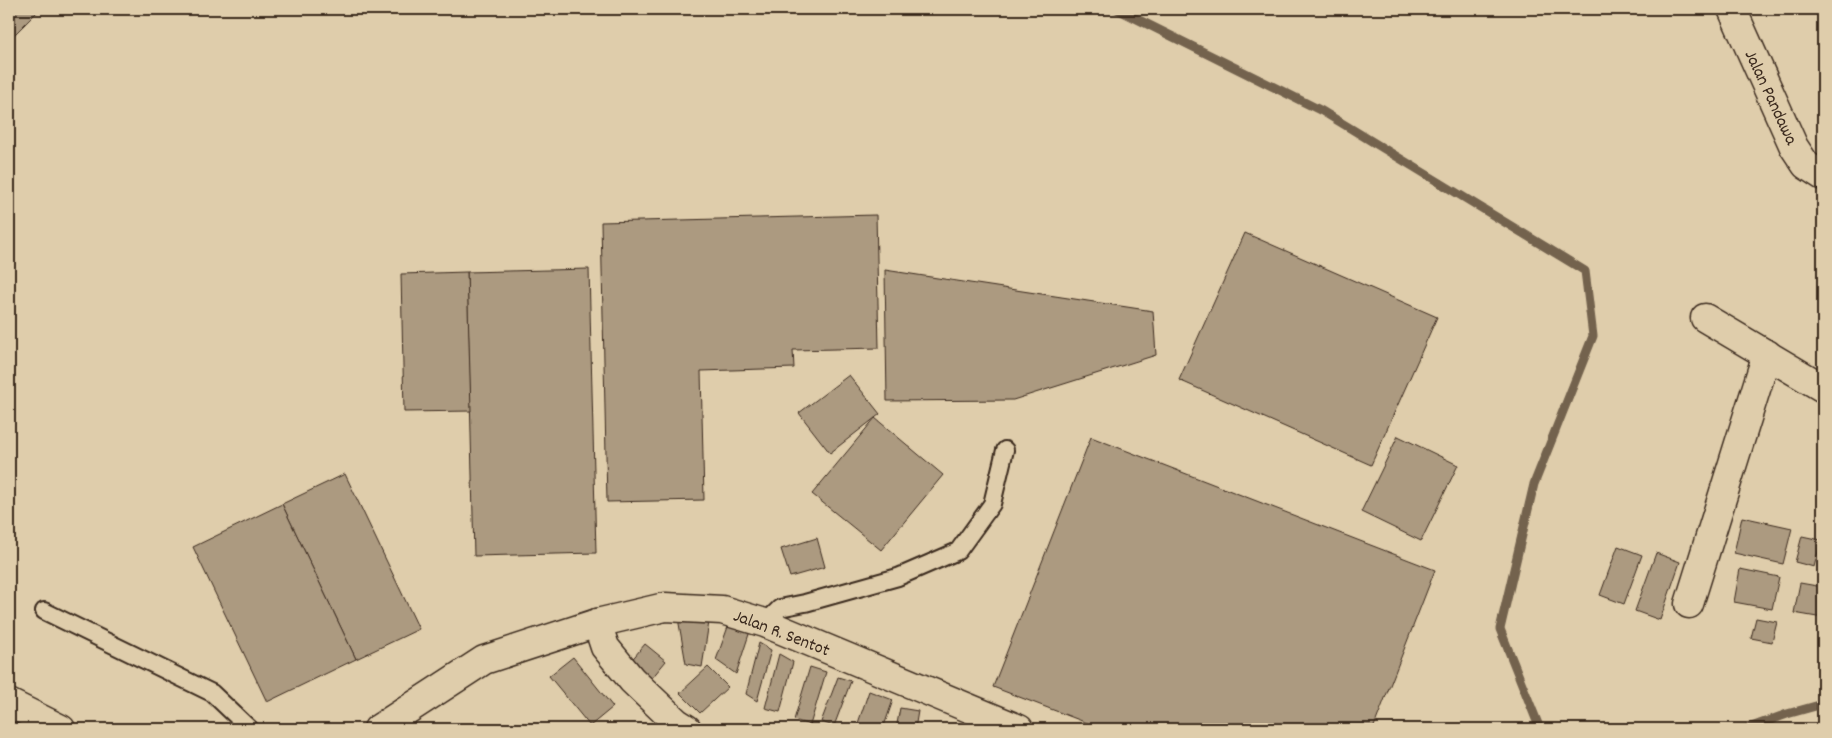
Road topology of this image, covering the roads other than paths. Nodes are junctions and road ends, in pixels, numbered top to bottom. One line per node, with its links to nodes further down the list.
1 (1732, 9): 2 (street, Jalan Pandawa)
2 (1823, 176)
3 (1705, 318): 4 (street)
4 (1767, 354): 5 (street); 7 (street)
5 (1823, 388)
6 (1004, 450): 9 (lane)
7 (1689, 604)
8 (44, 611): 13 (lane)
9 (765, 622): 10 (street, Jalan R. Sentot); 16 (street, Jalan R. Sentot)
10 (597, 623): 14 (street, Jalan R. Sentot); 15 (street)
11 (9, 703): 12 (street)
12 (61, 729)
13 (250, 729)
14 (378, 729)
15 (687, 729)
16 (1019, 729)

